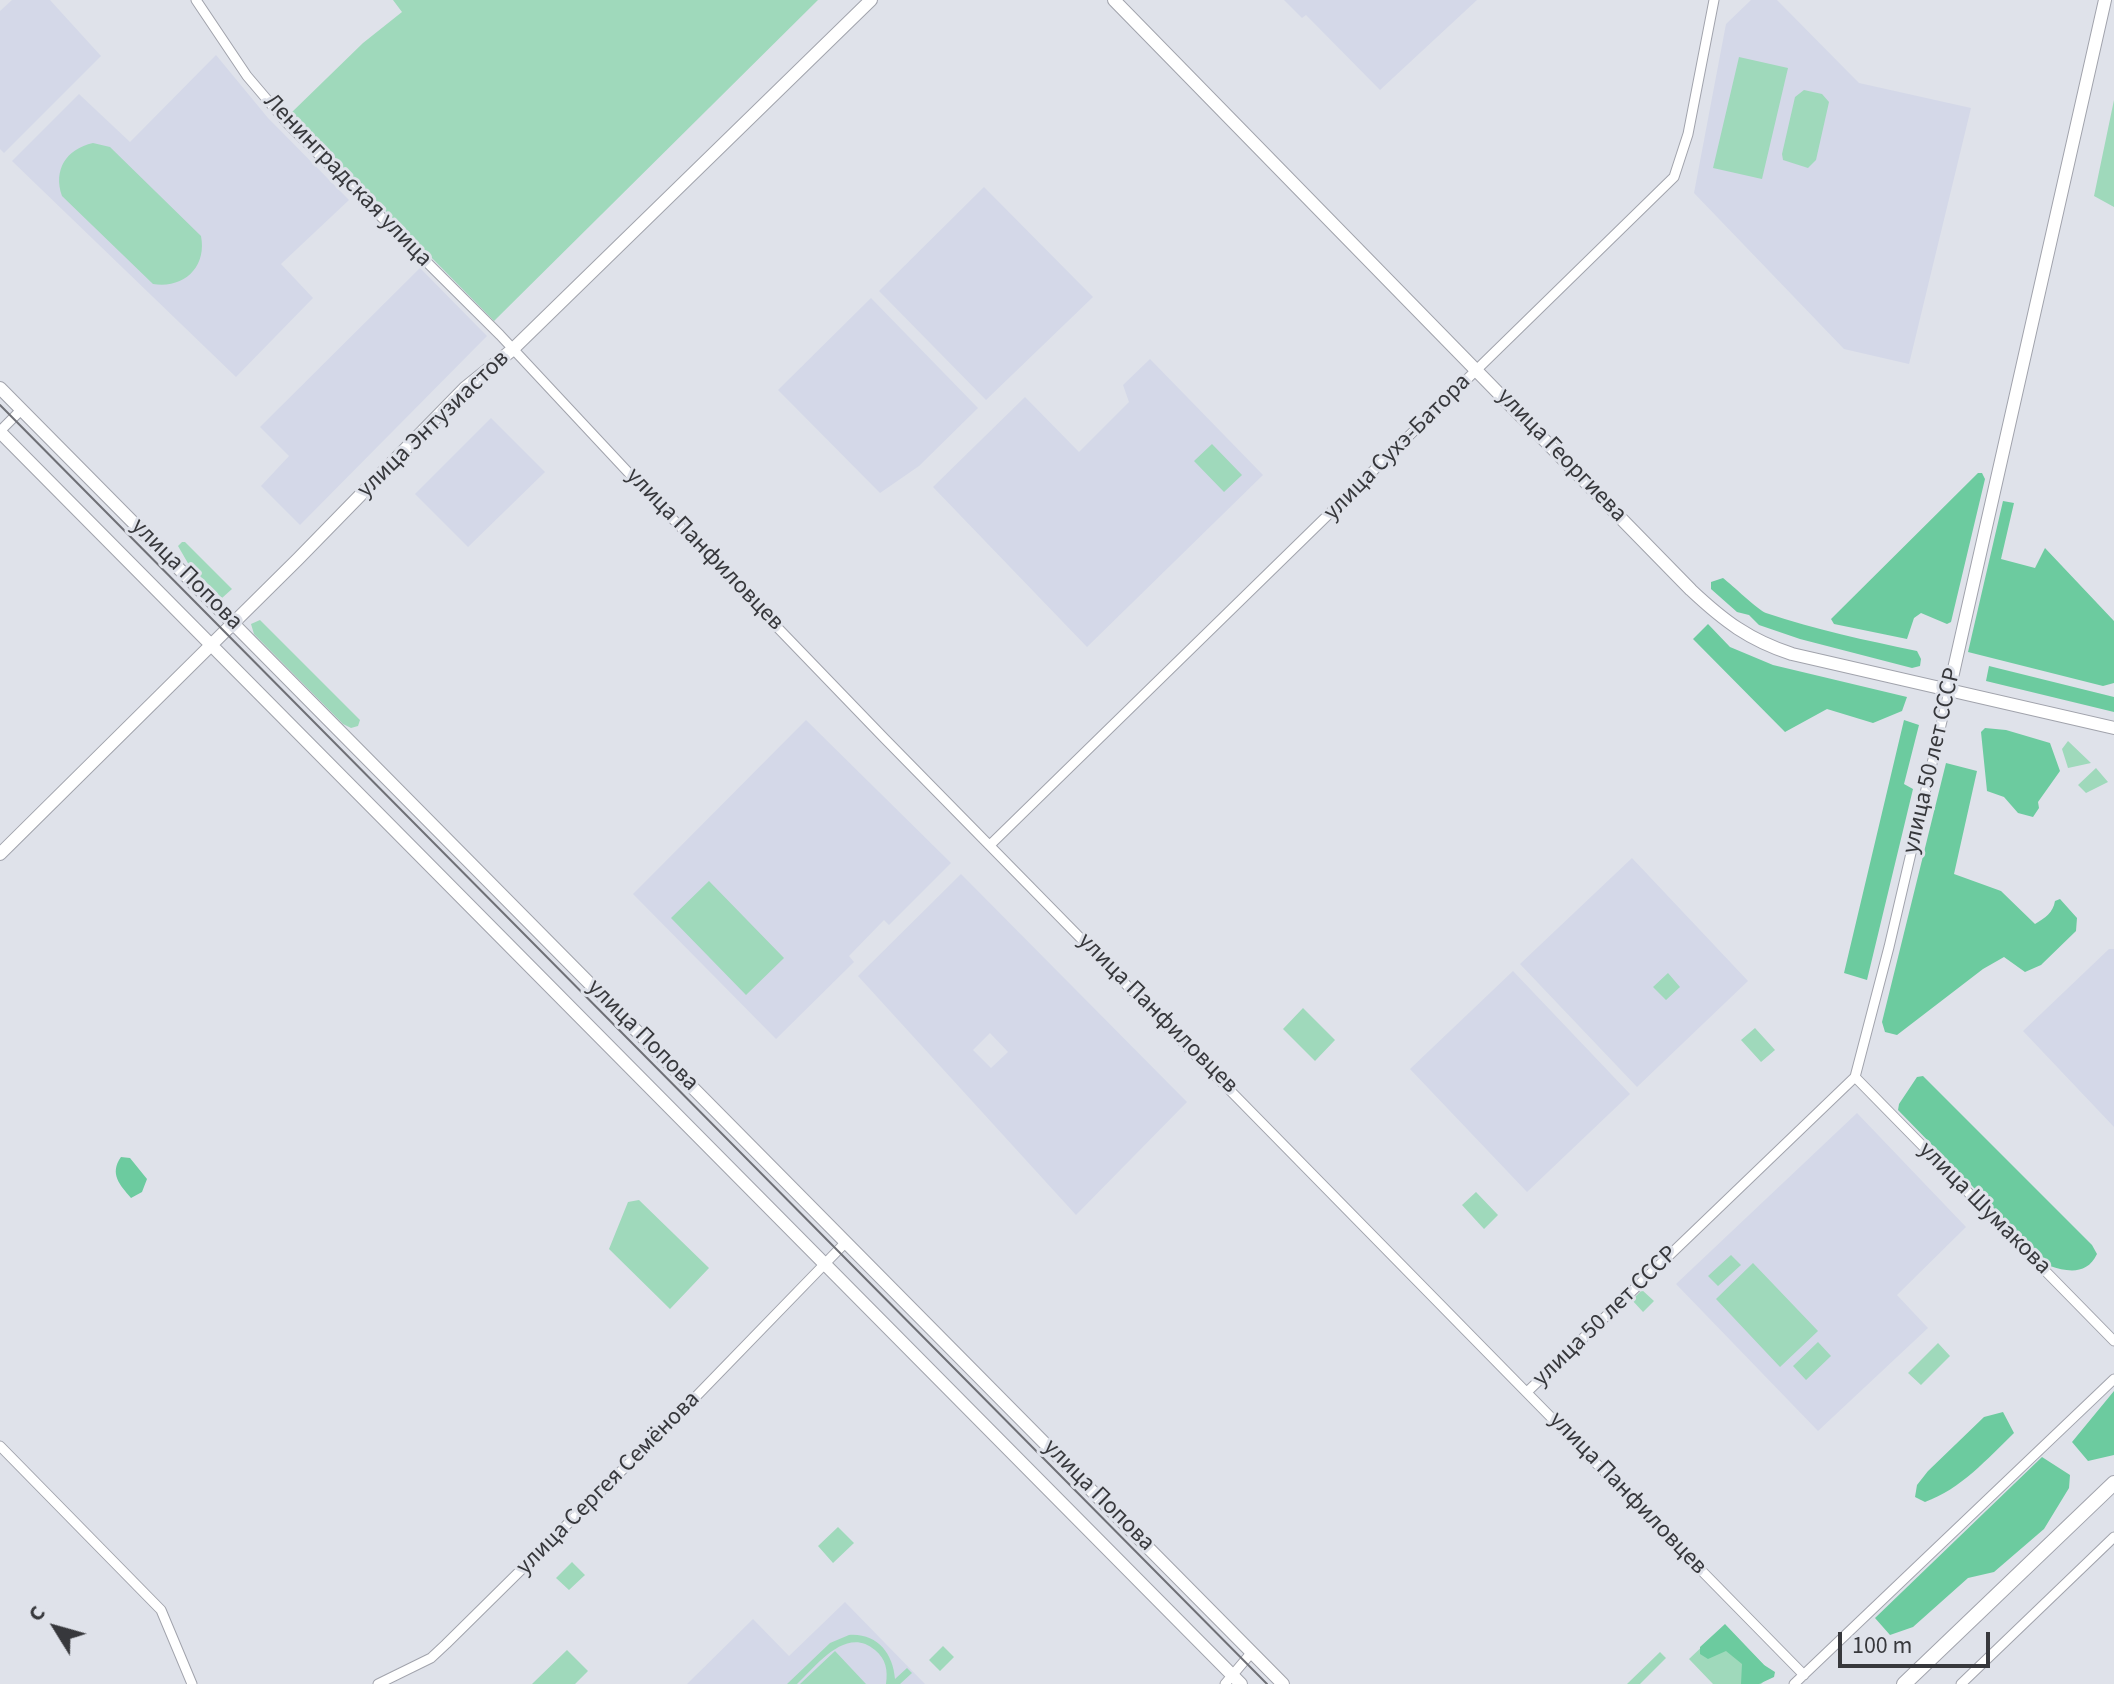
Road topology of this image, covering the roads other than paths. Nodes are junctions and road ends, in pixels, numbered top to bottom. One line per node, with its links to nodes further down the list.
1 (196, 0): 6 (street, Ленинградская улица)
2 (871, 0): 6 (main road, улица Энтузиастов)
3 (1114, 0): 7 (main road, улица Георгиева)
4 (1714, 0): 7 (street, улица Сухэ-Батора)
5 (2105, 0): 13 (main road, улица 50 лет СССР)
6 (512, 350): 11 (main road, улица Энтузиастов); 15 (street, улица Панфиловцев)
7 (1477, 371): 13 (main road, улица Георгиева); 15 (street, улица Сухэ-Батора)
8 (0, 388): 9 (main road, улица Попова)
9 (21, 410): 10 (street); 11 (main road, улица Попова)
10 (0, 431): 12 (main road, улица Попова)
11 (232, 622): 12 (main road, улица Энтузиастов); 18 (main road, улица Попова)
12 (211, 644): 16 (main road, улица Энтузиастов); 19 (main road, улица Попова)
13 (1949, 691): 14 (main road, улица Георгиева); 17 (street, улица 50 лет СССР)
14 (2114, 728)
15 (990, 845): 22 (street, улица Панфиловцев)
16 (0, 854)
17 (1855, 1077): 20 (street, улица Шумакова); 22 (street, улица 50 лет СССР)
18 (846, 1242): 19 (street, улица Сергея Семёнова); 26 (main road, улица Попова)
19 (824, 1263): 28 (main road, улица Попова); 30 (street, улица Сергея Семёнова)
20 (2114, 1341)
21 (2114, 1379): 27 (street)
22 (1527, 1392): 27 (street, улица Панфиловцев)
23 (0, 1446): 29 (street)
24 (2114, 1483): 33 (main road)
25 (2114, 1537): 34 (street)
26 (1252, 1652): 28 (street); 31 (main road, улица Попова)
27 (1804, 1675): 32 (street)
28 (1233, 1681)
29 (192, 1684)
30 (378, 1684)
31 (1283, 1684)
32 (1794, 1684)
33 (1904, 1684)
34 (1961, 1684)

